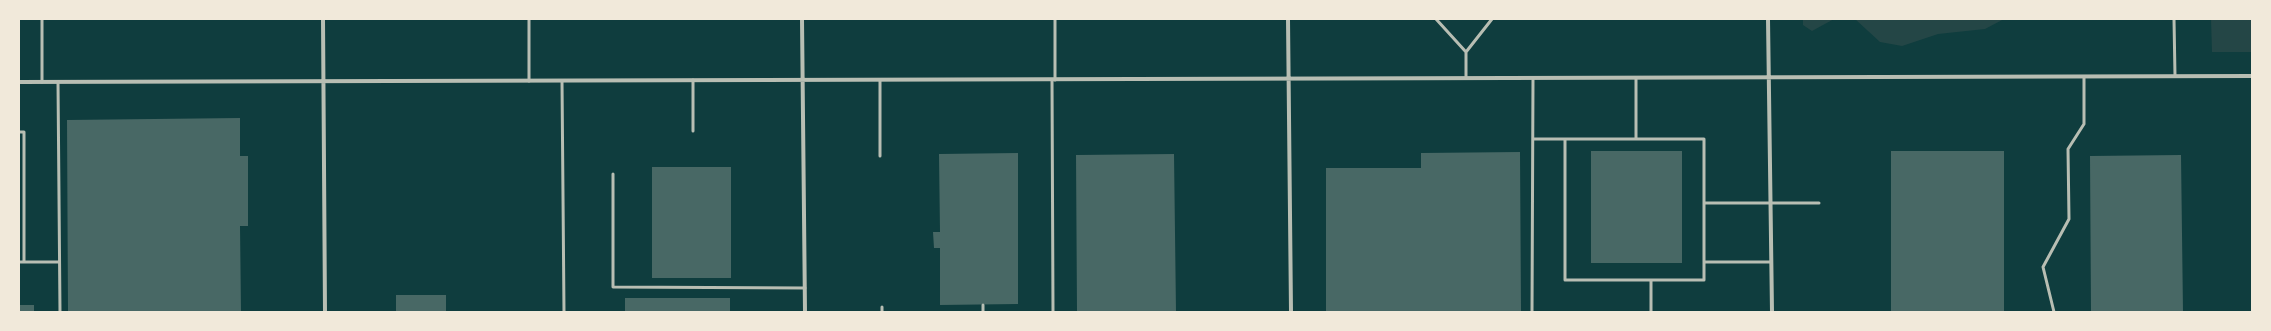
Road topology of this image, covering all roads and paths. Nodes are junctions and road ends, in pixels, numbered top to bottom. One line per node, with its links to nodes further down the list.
1 (42, 19): 28 (lane)
2 (323, 19): 24 (street)
3 (529, 19): 25 (lane)
4 (802, 19): 21 (street)
5 (1056, 19): 23 (lane)
6 (1288, 19): 19 (street)
7 (1436, 19): 11 (lane)
8 (1492, 19): 11 (lane)
9 (1768, 19): 14 (street)
10 (2174, 19): 12 (lane)
11 (1466, 52): 16 (lane)
12 (2175, 76): 13 (street); 15 (street)
13 (2252, 76)
14 (1769, 77): 15 (street); 18 (street); 38 (street)
15 (2084, 77): 60 (lane)
16 (1466, 78): 17 (street); 19 (street)
17 (1533, 78): 18 (street); 32 (lane)
18 (1636, 78): 34 (lane)
19 (1289, 79): 23 (street); 56 (street)
20 (693, 80): 21 (street); 26 (street); 30 (lane)
21 (802, 80): 22 (street); 46 (street)
22 (880, 80): 23 (street); 35 (lane)
23 (1054, 80): 55 (lane)
24 (324, 81): 25 (street); 29 (street); 50 (street)
25 (529, 81): 26 (street)
26 (562, 81): 51 (lane)
27 (19, 82): 28 (street)
28 (42, 82): 29 (street)
29 (58, 82): 42 (lane)
30 (693, 131)
31 (19, 132): 41 (lane)
32 (1534, 139): 33 (lane); 57 (lane)
33 (1565, 139): 34 (lane); 45 (lane)
34 (1636, 139): 37 (lane)
35 (880, 156)
36 (613, 174): 46 (lane)
37 (1704, 203): 38 (lane); 43 (lane)
38 (1771, 203): 39 (lane); 44 (street)
39 (1819, 203)
40 (19, 262): 41 (lane)
41 (24, 262): 42 (lane)
42 (59, 262): 49 (lane)
43 (1704, 262): 44 (lane); 45 (lane)
44 (1771, 262): 59 (street)
45 (1651, 280): 58 (lane)
46 (804, 288): 52 (street)
47 (983, 305): 54 (lane)
48 (882, 308): 53 (lane)
49 (60, 312)
50 (325, 312)
51 (564, 312)
52 (805, 312)
53 (882, 312)
54 (983, 312)
55 (1053, 312)
56 (1291, 312)
57 (1532, 312)
58 (1651, 312)
59 (1772, 312)
60 (2054, 312)

